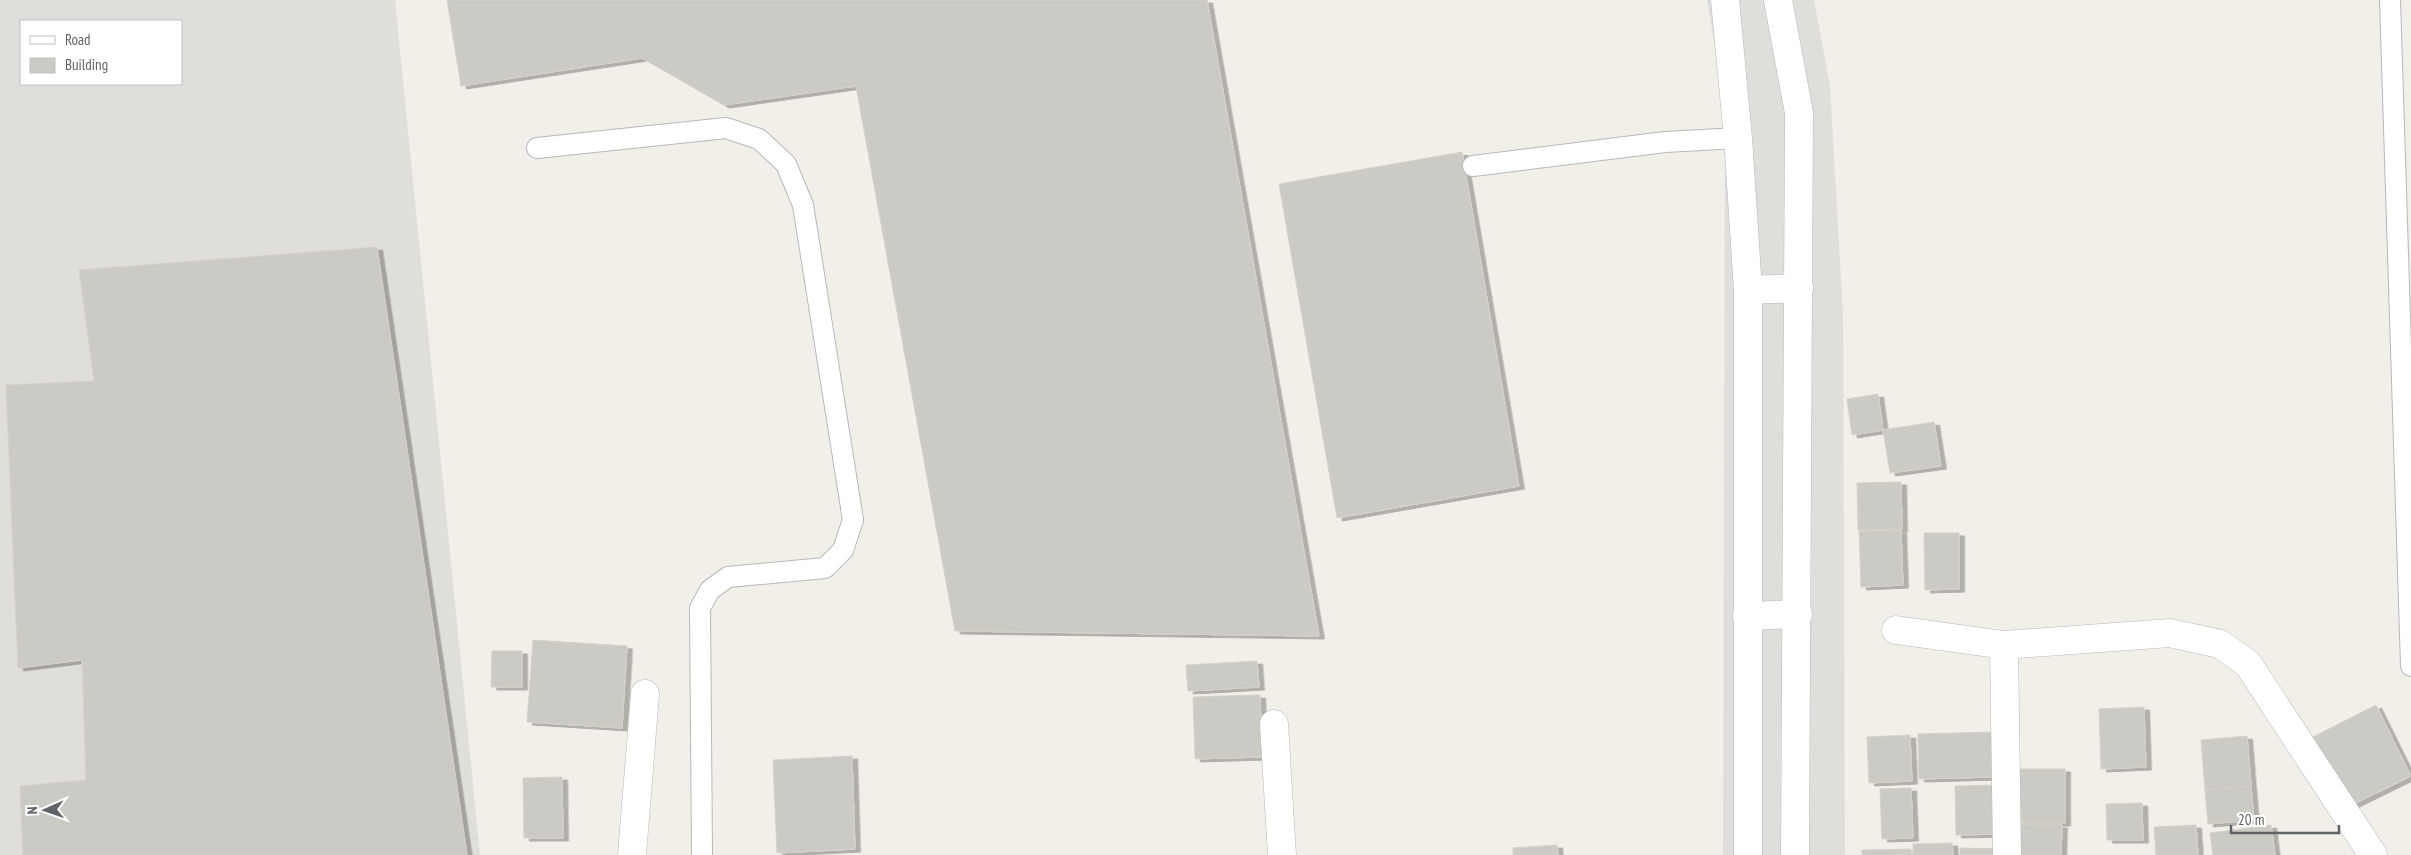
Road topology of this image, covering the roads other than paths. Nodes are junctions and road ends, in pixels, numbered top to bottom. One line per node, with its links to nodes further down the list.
1 (1725, 0): 4 (street)
2 (1778, 0): 7 (street)
3 (2390, 0): 13 (lane)
4 (1738, 138): 6 (lane); 8 (street)
5 (537, 148): 17 (lane)
6 (1473, 166)
7 (1799, 288): 8 (street); 9 (street)
8 (1748, 290): 10 (street)
9 (1798, 614): 10 (street); 20 (street)
10 (1747, 616): 19 (street)
11 (1896, 630): 12 (street)
12 (2004, 645): 21 (street); 22 (street)
13 (2411, 666)
14 (644, 694): 16 (street)
15 (1274, 724): 18 (street)
16 (632, 855)
17 (702, 855)
18 (1282, 855)
19 (1748, 855)
20 (1795, 855)
21 (2007, 855)
22 (2372, 855)

